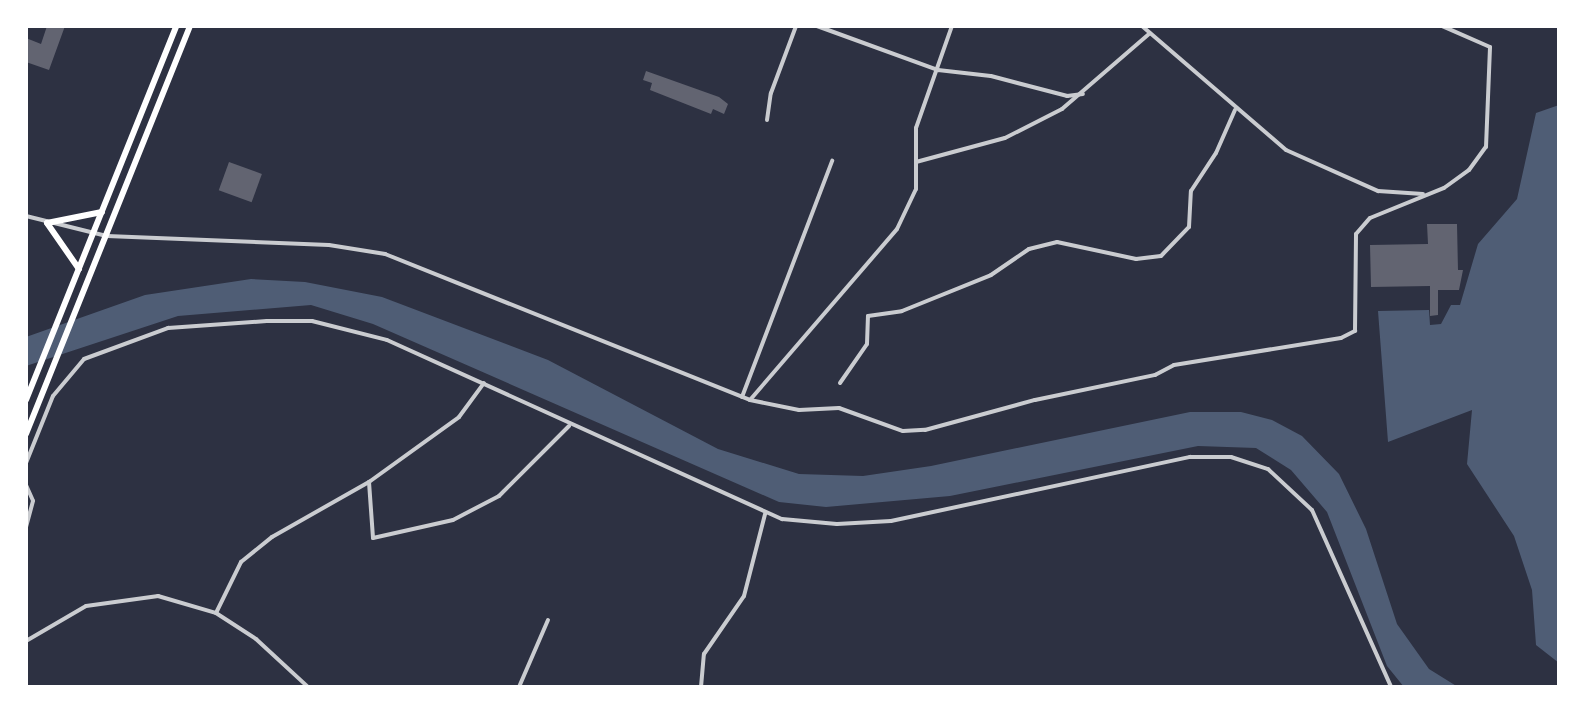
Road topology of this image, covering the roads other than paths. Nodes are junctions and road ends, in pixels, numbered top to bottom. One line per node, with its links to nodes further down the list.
1 (176, 26): 16 (main road)
2 (190, 26): 20 (main road)
3 (796, 26): 12 (street)
4 (817, 26): 9 (street)
5 (952, 26): 9 (street)
6 (1142, 26): 8 (street)
7 (1442, 26): 15 (street)
8 (1150, 33): 10 (street); 11 (street)
9 (938, 70): 10 (street); 14 (street)
10 (1083, 94): 14 (street)
11 (1235, 110): 15 (street); 23 (street)
12 (767, 120)
13 (832, 161): 24 (street)
14 (916, 162): 26 (street)
15 (1425, 194): 26 (street)
16 (102, 212): 18 (main road); 19 (main road)
17 (26, 216): 18 (street)
18 (47, 223): 19 (street); 21 (main road)
19 (93, 234): 20 (street); 21 (main road)
20 (107, 236): 24 (street); 28 (main road)
21 (79, 269): 25 (main road)
22 (484, 383): 27 (street); 29 (street); 30 (street)
23 (840, 383)
24 (742, 397): 26 (street)
25 (26, 400)
26 (750, 400)
27 (569, 426): 30 (street); 32 (street)
28 (26, 434)
29 (26, 463)
30 (369, 482): 34 (street)
31 (26, 485): 33 (street)
32 (765, 514): 39 (street); 40 (street)
33 (26, 527)
34 (216, 613): 36 (street); 37 (street)
35 (548, 620): 38 (street)
36 (26, 641)
37 (308, 687)
38 (519, 687)
39 (701, 687)
40 (1391, 687)

